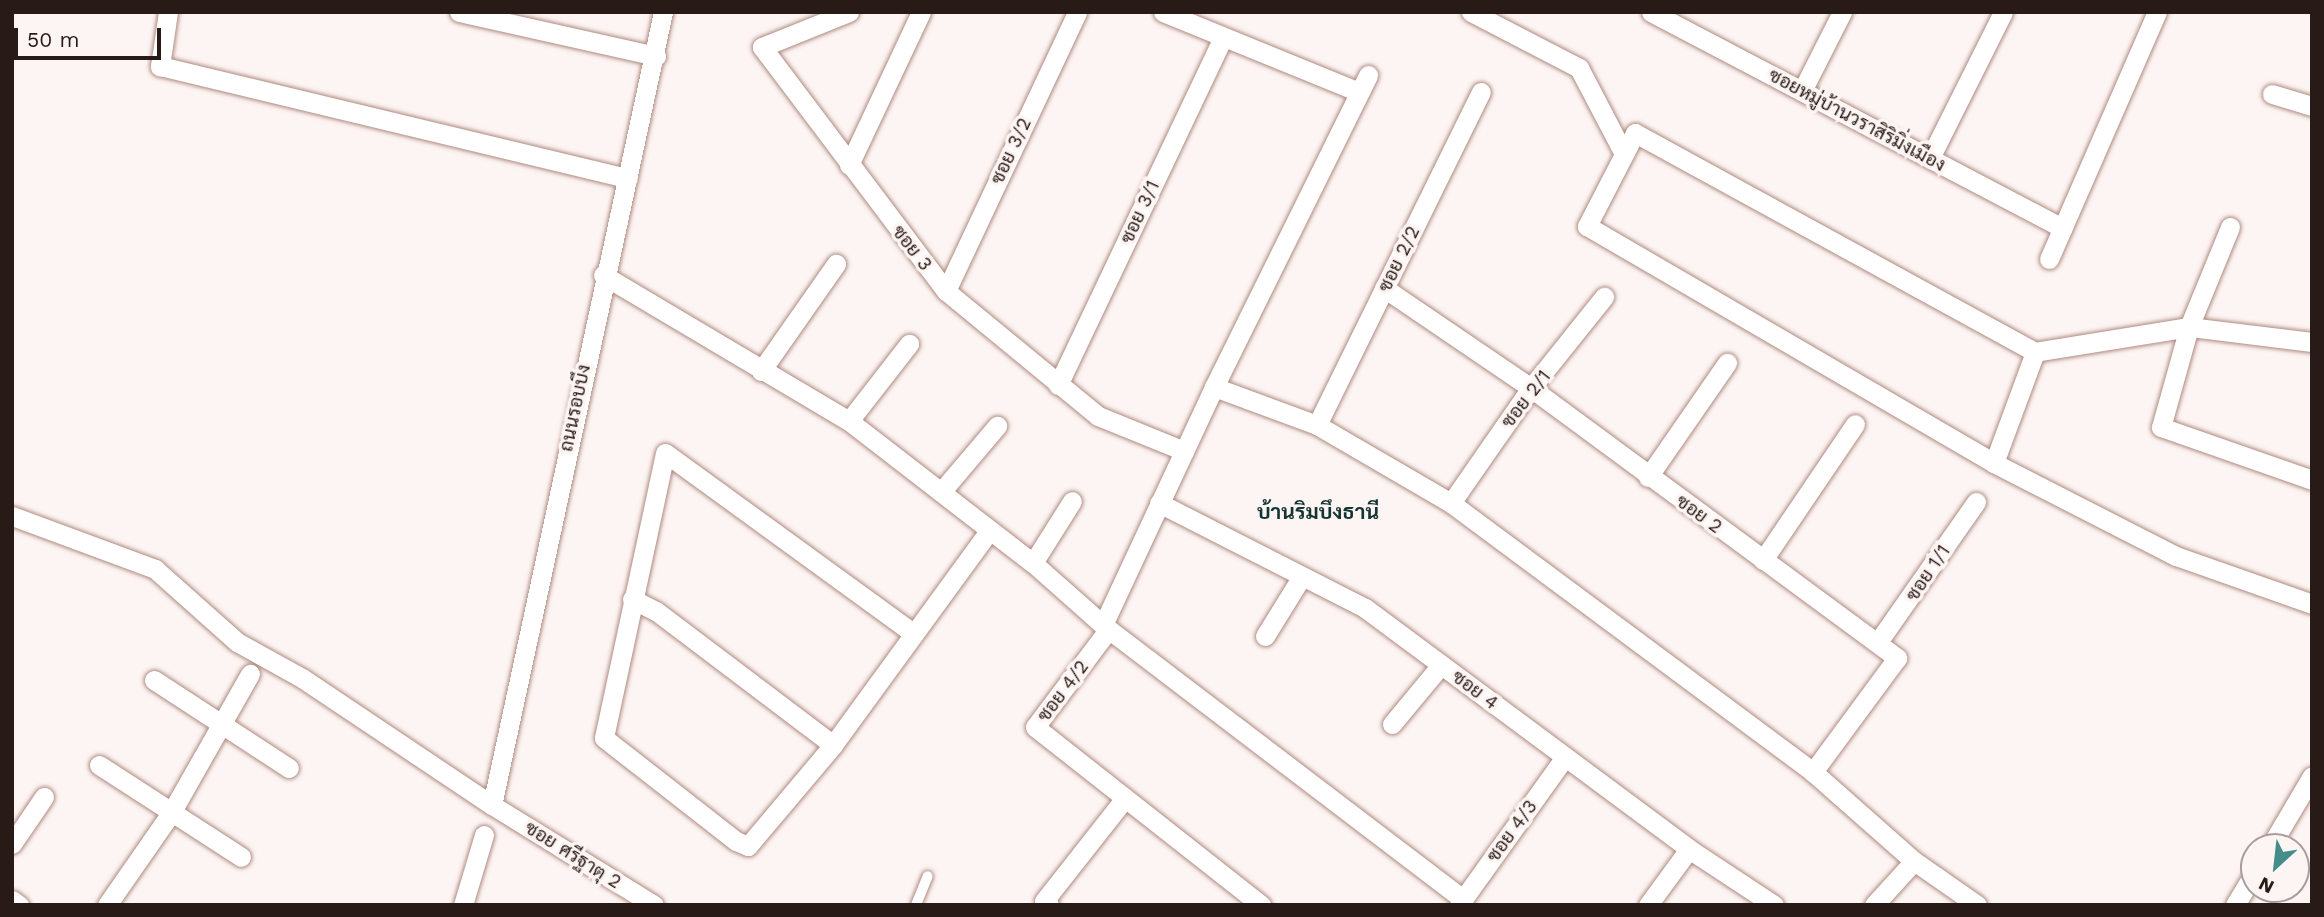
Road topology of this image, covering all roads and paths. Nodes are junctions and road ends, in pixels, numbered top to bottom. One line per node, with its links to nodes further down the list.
1 (168, 12): 23 (street)
2 (459, 12): 15 (street)
3 (663, 12): 15 (street, ถนนรอบบึง)
4 (849, 12): 22 (street, ซอย 3)
5 (920, 12): 22 (street)
6 (1077, 12): 30 (street, ซอย 3/2)
7 (1163, 12): 14 (street)
8 (1471, 12): 20 (street)
9 (1651, 12): 13 (street, ซอยหมู่บ้านวราสิริมิ่งเมือง)
10 (1842, 12): 16 (street)
11 (2003, 12): 21 (street)
12 (2157, 12): 25 (street)
13 (1676, 18): 16 (street, ซอยหมู่บ้านวราสิริมิ่งเมือง)
14 (1222, 38): 38 (street, ซอย 3/1); 39 (street)
15 (656, 56): 23 (street, ถนนรอบบึง)
16 (1802, 91): 21 (street, ซอยหมู่บ้านวราสิริมิ่งเมือง)
17 (1481, 92): 29 (street, ซอย 2/2)
18 (2272, 94): 19 (street)
19 (2312, 106)
20 (1624, 154): 35 (street); 46 (street)
21 (1930, 158): 25 (street, ซอยหมู่บ้านวราสิริมิ่งเมือง)
22 (849, 165): 30 (street, ซอย 3)
23 (628, 177): 28 (street, ถนนรอบบึง)
24 (2230, 227): 32 (street)
25 (2063, 228): 26 (street)
26 (2049, 259)
27 (836, 264): 37 (street)
28 (603, 275): 37 (street); 78 (street, ถนนรอบบึง)
29 (1384, 288): 40 (street, ซอย 2); 43 (street, ซอย 2/2)
30 (946, 291): 38 (street, ซอย 3)
31 (1604, 297): 40 (street, ซอย 2/1)
32 (2189, 327): 33 (street); 35 (street); 48 (street)
33 (2312, 342)
34 (909, 344): 41 (street)
35 (2035, 352): 46 (street)
36 (1727, 363): 47 (street)
37 (761, 371): 41 (street)
38 (1058, 385): 45 (street, ซอย 3)
39 (1213, 387): 43 (street); 45 (street)
40 (1531, 388): 47 (street, ซอย 2); 53 (street, ซอย 2/1)
41 (849, 421): 49 (street)
42 (1855, 424): 56 (street)
43 (1317, 425): 53 (street)
44 (997, 426): 49 (street)
45 (1184, 451): 52 (street)
46 (1994, 463): 60 (street)
47 (1648, 477): 56 (street, ซอย 2)
48 (2312, 480)
49 (941, 492): 55 (street)
50 (1072, 501): 57 (street)
51 (1976, 502): 64 (street, ซอย 1/1)
52 (1158, 503): 58 (street, ซอย 4); 61 (street)
53 (1451, 503): 74 (street)
54 (12, 516): 78 (street, ซอย ศรีฐาตุ 2)
55 (989, 530): 57 (street); 62 (street)
56 (1763, 559): 64 (street, ซอย 2)
57 (1033, 563): 61 (street)
58 (1302, 576): 63 (street); 65 (street, ซอย 4)
59 (632, 599): 62 (street); 70 (street); 70 (street)
60 (2312, 604)
61 (1106, 628): 77 (street, ซอย 4/2); 88 (street)
62 (913, 633): 70 (street)
63 (1265, 636)
64 (1878, 642): 74 (street, ซอย 2)
65 (1441, 665): 69 (street); 71 (street, ซอย 4)
66 (250, 674): 68 (street)
67 (154, 680): 68 (street)
68 (222, 724): 73 (street); 79 (street)
69 (1392, 724)
70 (833, 745)
71 (1565, 757): 83 (street, ซอย 4); 88 (street, ซอย 4/3)
72 (99, 765): 79 (street)
73 (289, 768)
74 (1813, 772): 85 (street)
75 (2312, 776): 80 (street)
76 (44, 797): 82 (street)
77 (1125, 798): 94 (street); 95 (street, ซอย 4/2)
78 (492, 805): 92 (street, ซอย ศรีฐาตุ 2)
79 (171, 813): 84 (street); 90 (street)
80 (2278, 833)
81 (484, 835): 91 (street)
82 (12, 845)
83 (1689, 849): 96 (street); 97 (street, ซอย 4)
84 (242, 857)
85 (1914, 861): 98 (street); 99 (street)
86 (928, 876): 93 (lane)
87 (12, 900): 89 (street)
88 (1461, 902)
89 (19, 905)
90 (107, 905)
91 (463, 905)
92 (654, 905)
93 (916, 905)
94 (1049, 905)
95 (1261, 905)
96 (1648, 905)
97 (1774, 905)
98 (1874, 905)
99 (1977, 905)

